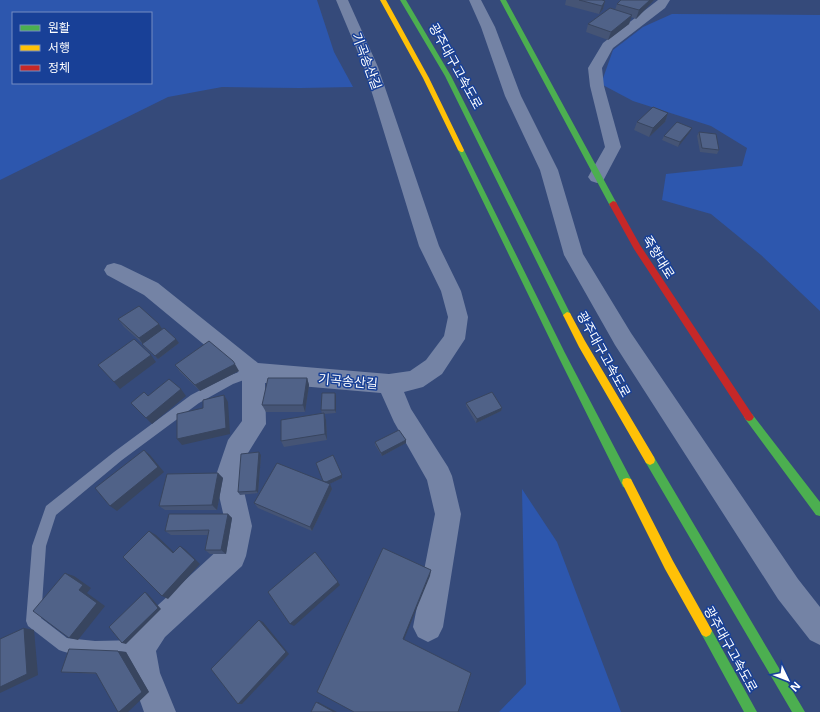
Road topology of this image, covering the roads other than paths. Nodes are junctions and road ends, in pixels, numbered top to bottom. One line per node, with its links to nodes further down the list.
1 (342, 0): 10 (street, 기곡송산길)
2 (383, 0): 16 (main road, 광주대구고속도로)
3 (403, 0): 17 (main road, 광주대구고속도로)
4 (475, 0): 13 (street)
5 (503, 0): 7 (main road, 죽향대로)
6 (664, 0): 7 (street)
7 (597, 177): 11 (main road, 죽향대로)
8 (114, 270): 9 (street)
9 (253, 372): 10 (street, 기곡송산길); 14 (street); 14 (lane)
10 (389, 384): 12 (street)
11 (820, 511)
12 (428, 627)
13 (820, 630)
14 (140, 647): 15 (street)
15 (160, 712)
16 (751, 712)
17 (799, 712)

